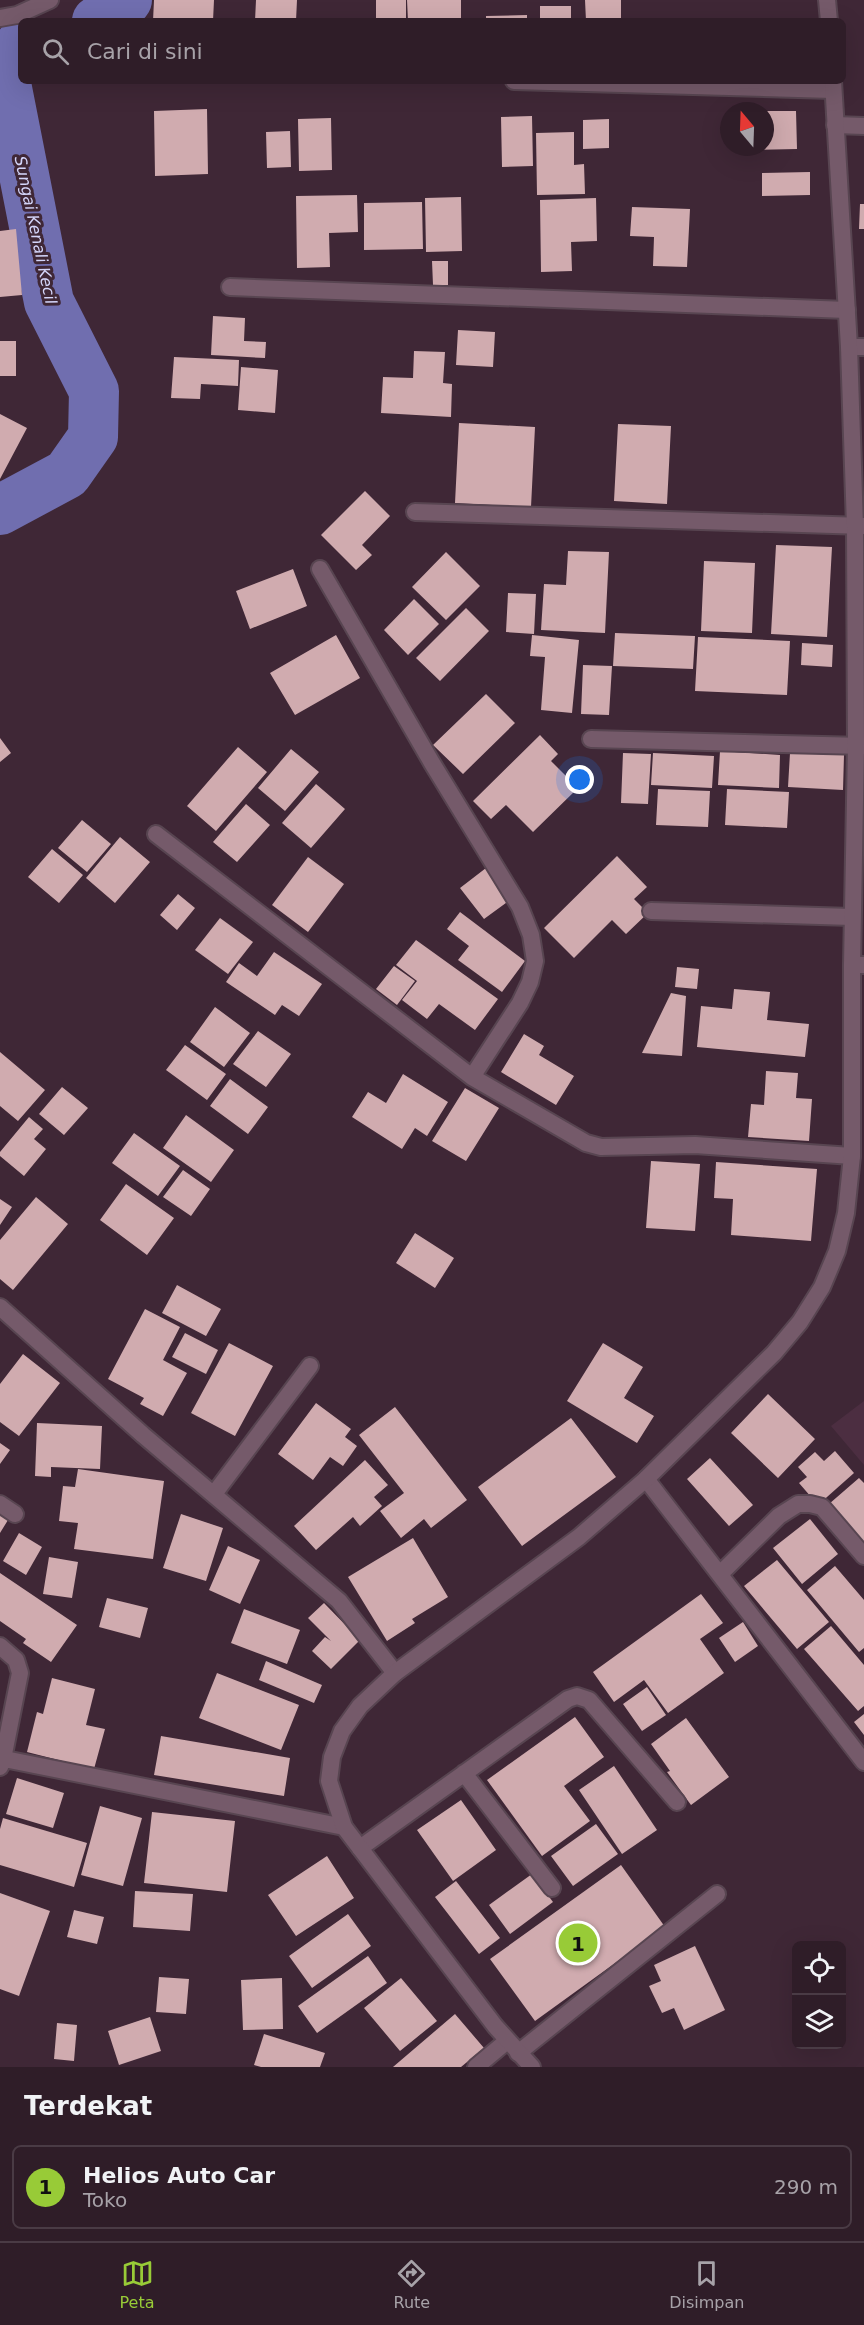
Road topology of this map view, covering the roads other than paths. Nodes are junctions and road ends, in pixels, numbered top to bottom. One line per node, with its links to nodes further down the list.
1 (50, 0): 3 (street)
2 (827, 0): 4 (street)
3 (0, 18)
4 (829, 18)
5 (705, 84): 6 (street)
6 (833, 86): 7 (street)
7 (835, 125): 8 (street); 10 (street)
8 (864, 126)
9 (230, 288): 10 (street)
10 (847, 310): 11 (street)
11 (857, 347): 13 (street)
12 (415, 512): 13 (street)
13 (859, 526): 16 (street)
14 (320, 569): 21 (street)
15 (591, 739): 16 (street)
16 (860, 746): 19 (street)
17 (156, 834): 21 (street)
18 (651, 910): 19 (street)
19 (852, 917): 20 (street)
20 (858, 965): 22 (street)
21 (472, 1077): 22 (street)
22 (852, 1156): 25 (street)
23 (0, 1307): 26 (street)
24 (310, 1366): 26 (street)
25 (646, 1479): 30 (street); 32 (street)
26 (214, 1494): 32 (street)
27 (0, 1504): 28 (street)
28 (15, 1514)
29 (864, 1556): 30 (street)
30 (720, 1574): 34 (street)
31 (0, 1646): 33 (street)
32 (395, 1673): 37 (street)
33 (1, 1761): 37 (street)
34 (864, 1762)
35 (464, 1773): 36 (street); 38 (street); 39 (street)
36 (677, 1802)
37 (344, 1827): 38 (street)
38 (360, 1848): 41 (street)
39 (552, 1888)
40 (717, 1894): 41 (street)
41 (513, 2047): 42 (street); 43 (street)
42 (476, 2067)
43 (532, 2067)

